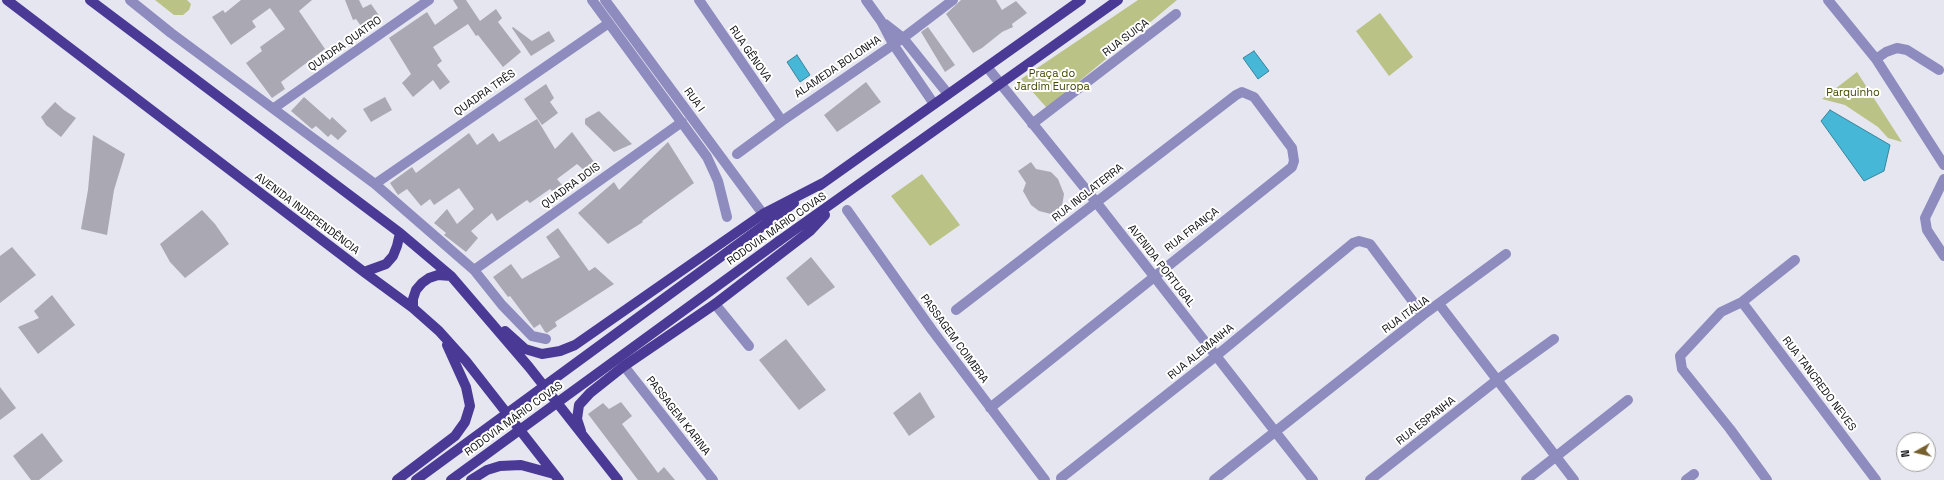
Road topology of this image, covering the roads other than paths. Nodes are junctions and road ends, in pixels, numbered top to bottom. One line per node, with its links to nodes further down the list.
1 (7, 0): 43 (main road, AVENIDA INDEPENDÊNCIA)
2 (90, 0): 38 (main road)
3 (130, 0): 25 (street)
4 (429, 0): 25 (street, QUADRA QUATRO)
5 (592, 0): 15 (street)
6 (605, 0): 37 (street, RUA I)
7 (699, 0): 26 (street, RUA GÊNOVA)
8 (866, 0): 14 (street)
9 (953, 0): 16 (street, ALAMEDA BOLONHA)
10 (1081, 0): 19 (main road, RODOVIA MÁRIO COVAS)
11 (1118, 0): 21 (main road, RODOVIA MÁRIO COVAS)
12 (1828, 0): 18 (street)
13 (1176, 14): 28 (street, RUA SUIÇA)
14 (882, 21): 16 (street); 17 (street)
15 (609, 23): 27 (street); 32 (street, QUADRA TRÊS)
16 (903, 38): 17 (street, ALAMEDA BOLONHA); 22 (street)
17 (893, 44): 24 (street); 26 (street, ALAMEDA BOLONHA)
18 (1876, 59): 20 (street); 30 (street)
19 (987, 67): 21 (street, AVENIDA PORTUGAL); 22 (main road, RODOVIA MÁRIO COVAS)
20 (1939, 70)
21 (1001, 85): 28 (street, AVENIDA PORTUGAL); 33 (main road, RODOVIA MÁRIO COVAS)
22 (948, 94): 24 (main road, RODOVIA MÁRIO COVAS)
23 (1236, 94): 34 (street, RUA INGLATERRA); 45 (street, RUA FRANÇA)
24 (934, 104): 37 (main road, RODOVIA MÁRIO COVAS)
25 (274, 108): 32 (street)
26 (782, 121): 29 (street, ALAMEDA BOLONHA)
27 (682, 122): 36 (street); 42 (street, QUADRA DOIS)
28 (1032, 124): 34 (street, AVENIDA PORTUGAL)
29 (737, 154)
30 (1944, 165)
31 (1944, 179): 40 (street)
32 (375, 184): 42 (street)
33 (839, 200): 47 (main road); 69 (main road, RODOVIA MÁRIO COVAS, bridge)
34 (1096, 202): 45 (street, AVENIDA PORTUGAL); 51 (street, RUA INGLATERRA)
35 (847, 210): 61 (street, PASSAGEM COIMBRA)
36 (727, 217)
37 (765, 219): 49 (main road); 68 (main road, RODOVIA MÁRIO COVAS, bridge)
38 (400, 233): 43 (main road); 44 (main road)
39 (1506, 254): 48 (street)
40 (1944, 256)
41 (1795, 260): 46 (street)
42 (474, 270): 54 (street)
43 (364, 272): 50 (main road, AVENIDA INDEPENDÊNCIA)
44 (451, 276): 49 (main road); 50 (main road)
45 (1154, 276): 57 (street, AVENIDA PORTUGAL); 61 (street, RUA FRANÇA)
46 (1742, 302): 79 (street); 80 (street, RUA TANCREDO NEVES)
47 (715, 304): 56 (street); 58 (main road)
48 (1439, 304): 52 (street, RUA ITÁLIA); 59 (street, RUA ITÁLIA)
49 (477, 306): 63 (main road)
50 (414, 308): 53 (main road, AVENIDA INDEPENDÊNCIA)
51 (956, 310)
52 (1423, 315): 57 (street, RUA ALEMANHA); 62 (street, RUA ITÁLIA)
53 (439, 331): 65 (main road, AVENIDA INDEPENDÊNCIA); 67 (main road)
54 (546, 339)
55 (1554, 339): 59 (street, RUA ESPANHA)
56 (749, 346)
57 (1216, 356): 62 (street, AVENIDA PORTUGAL); 66 (street, RUA ALEMANHA)
58 (624, 366): 63 (main road); 72 (street, PASSAGEM KARINA)
59 (1497, 380): 64 (street, RUA ITÁLIA); 76 (street, RUA ESPANHA)
60 (1628, 400): 64 (street)
61 (990, 408): 73 (street, PASSAGEM COIMBRA)
62 (1275, 432): 74 (street, RUA ITÁLIA); 75 (street, AVENIDA PORTUGAL)
63 (583, 436): 71 (main road)
64 (1555, 457): 77 (street); 78 (street, RUA ITÁLIA)
65 (557, 477): 70 (main road)
66 (1061, 478)
67 (397, 480)
68 (416, 480)
69 (451, 480)
70 (472, 480)
71 (618, 480)
72 (713, 480)
73 (1045, 480)
74 (1214, 480)
75 (1313, 480)
76 (1370, 480)
77 (1526, 480)
78 (1574, 480)
79 (1767, 480)
80 (1876, 480)

